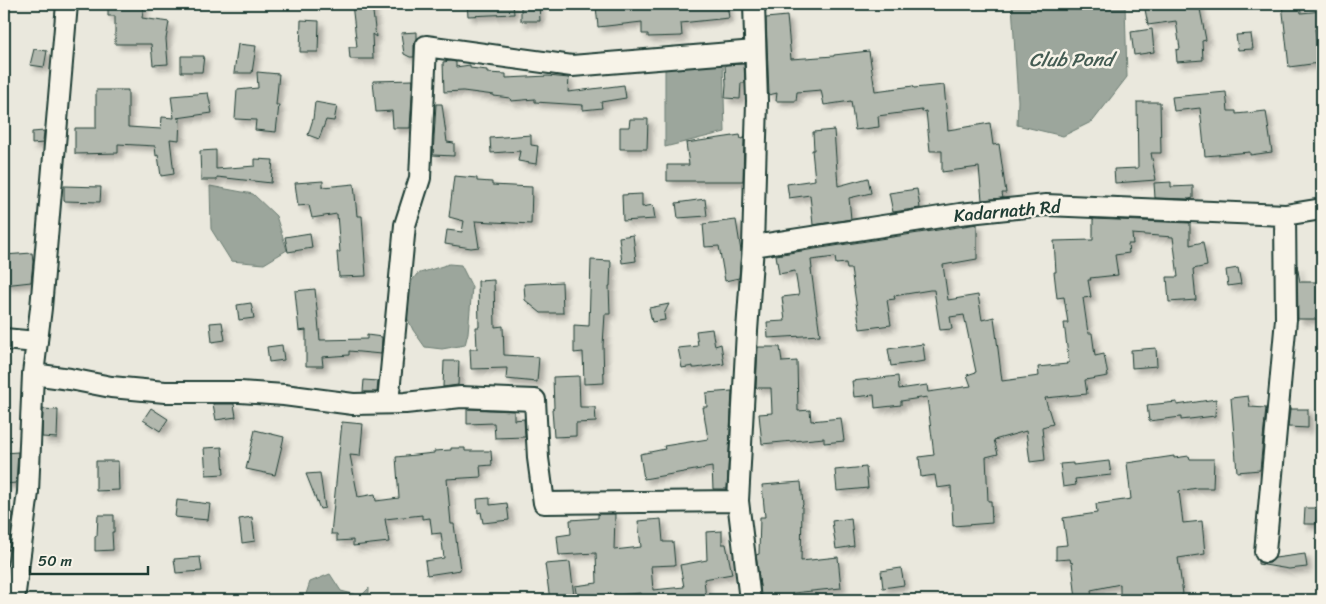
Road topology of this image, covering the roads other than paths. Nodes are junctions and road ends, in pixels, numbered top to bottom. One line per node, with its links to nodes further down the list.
1 (67, 4): 8 (street)
2 (754, 4): 3 (street)
3 (755, 50): 6 (street); 10 (street)
4 (1322, 209): 5 (street, Kadarnath Rd)
5 (1285, 214): 6 (street, Kadarnath Rd); 12 (street)
6 (753, 246): 11 (street)
7 (4, 339): 8 (street)
8 (37, 342): 9 (street)
9 (33, 374): 10 (street); 13 (street)
10 (388, 403): 11 (street)
11 (738, 501): 14 (street)
12 (1265, 552)
13 (14, 600)
14 (750, 600)

